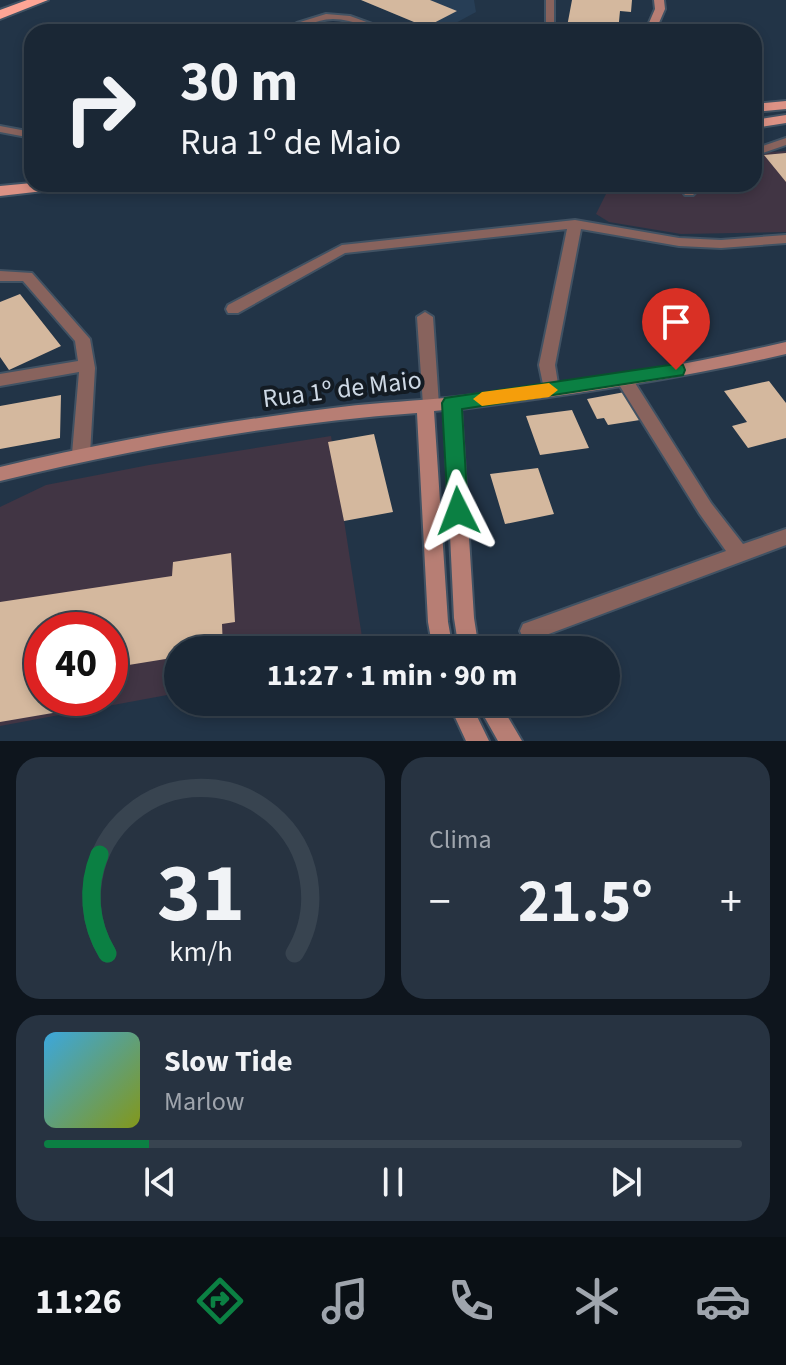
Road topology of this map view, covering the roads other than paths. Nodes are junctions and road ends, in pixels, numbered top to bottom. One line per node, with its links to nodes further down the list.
1 (41, 0): 4 (highway)
2 (550, 0): 7 (lane)
3 (659, 0): 8 (street)
4 (0, 15)
5 (301, 24): 6 (lane)
6 (364, 24)
7 (550, 24)
8 (653, 24)
9 (786, 105): 10 (main road)
10 (762, 107)
11 (786, 119): 12 (main road)
12 (762, 123)
13 (0, 129): 14 (lane)
14 (24, 134)
15 (786, 144): 16 (lane)
16 (762, 150)
17 (24, 188): 18 (main road)
18 (0, 191)
19 (575, 224): 20 (street); 22 (street); 28 (street)
20 (786, 239)
21 (0, 276): 25 (street)
22 (233, 309)
23 (425, 317): 30 (street)
24 (786, 348): 26 (street, Rua 1º de Maio)
25 (86, 365): 27 (street); 31 (street)
26 (624, 379): 28 (street, Rua 1º de Maio); 34 (street)
27 (0, 380)
28 (551, 390): 29 (street, Rua 1º de Maio)
29 (452, 403): 30 (street, Rua 1º de Maio); 37 (street)
30 (428, 405): 31 (street, Rua 1º de Maio); 36 (street)
31 (81, 454): 32 (street, Rua 1º de Maio)
32 (0, 474)
33 (786, 537): 34 (street)
34 (739, 554): 35 (street)
35 (530, 631)
36 (440, 636)
37 (467, 636)
38 (466, 716): 40 (street)
39 (496, 716): 41 (street)
40 (478, 741)
41 (511, 741)

